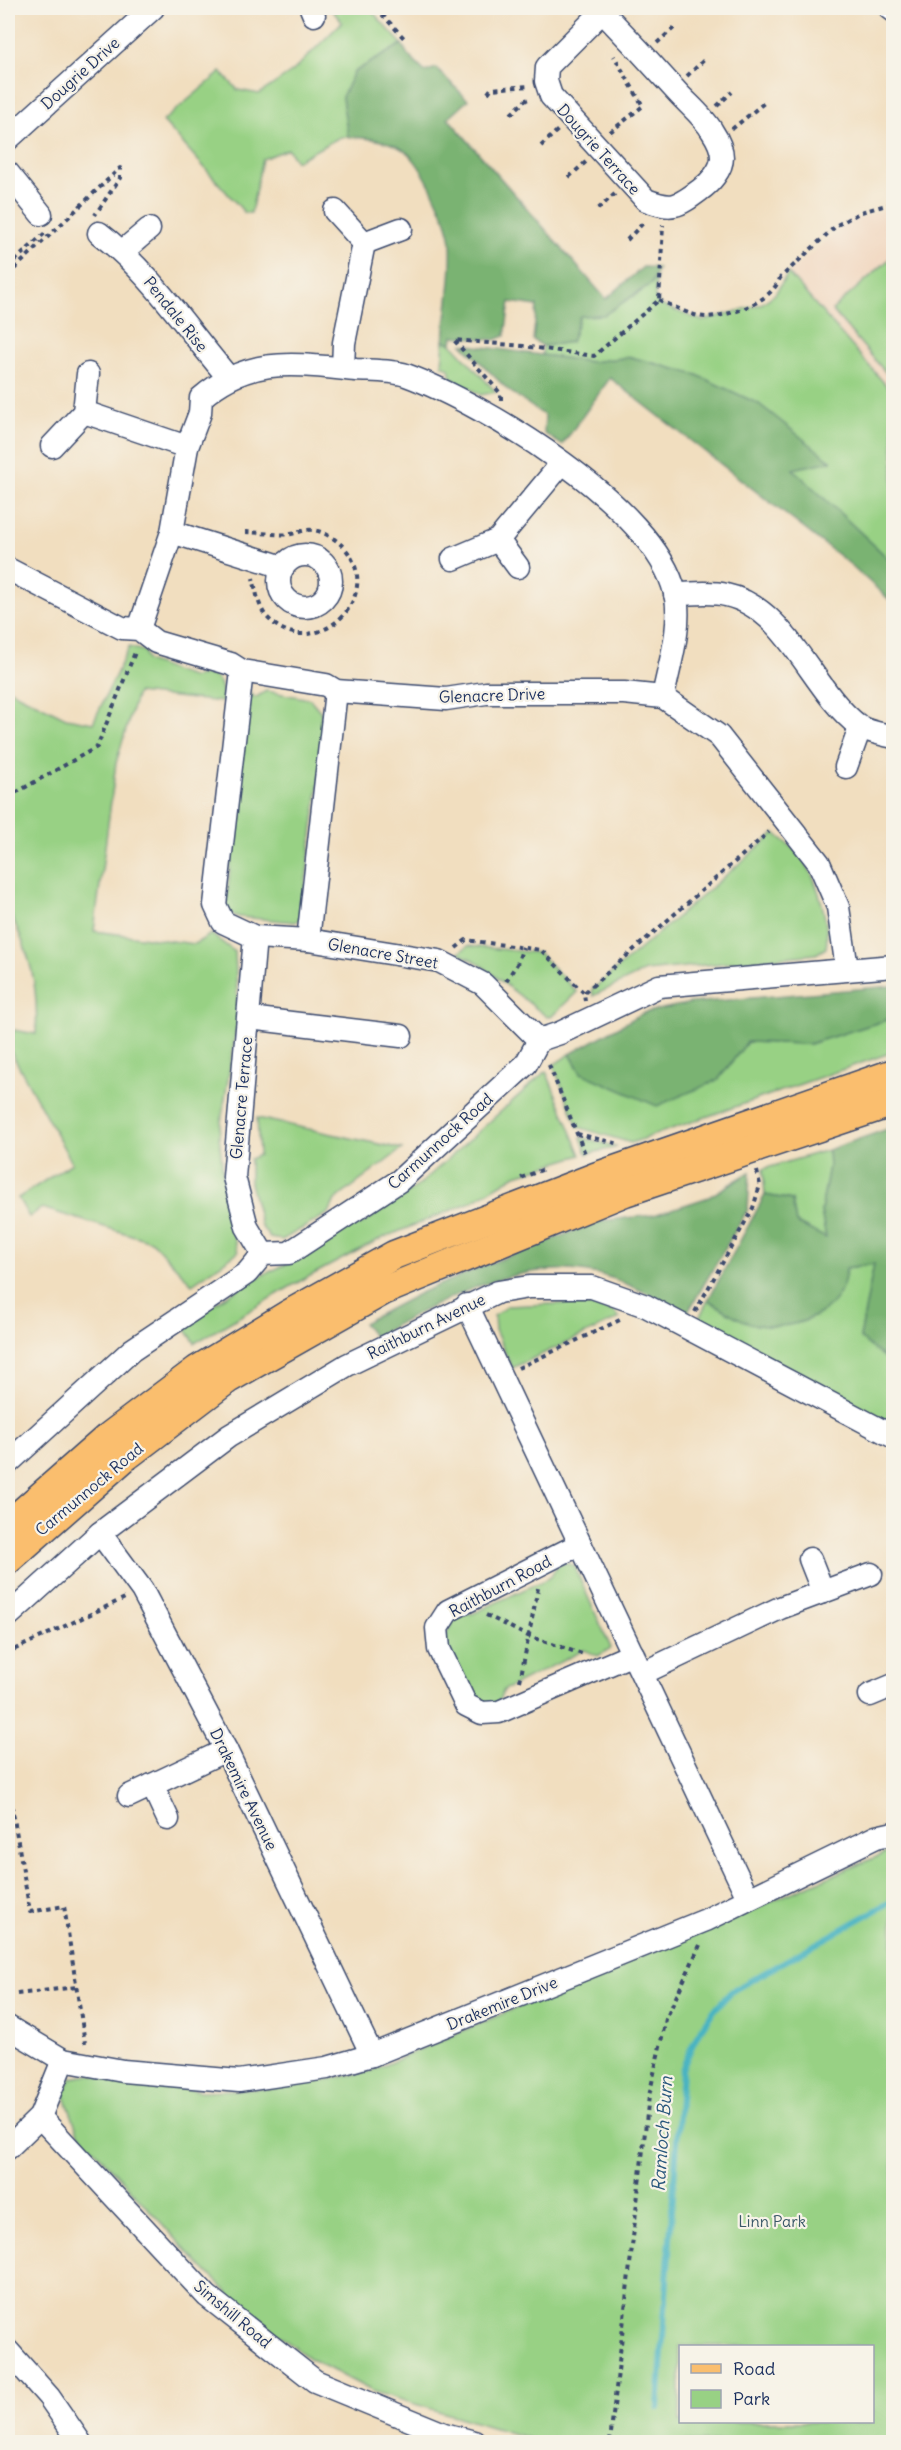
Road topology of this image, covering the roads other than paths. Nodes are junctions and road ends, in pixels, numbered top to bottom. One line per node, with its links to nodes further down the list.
1 (153, 8): 5 (street, Dougrie Drive)
2 (890, 8): 4 (street)
3 (601, 9): 3 (street, Dougrie Terrace)
4 (894, 11)
5 (8, 139)
6 (8, 173): 8 (street)
7 (336, 211): 12 (street)
8 (41, 214)
9 (149, 229): 13 (street)
10 (401, 229): 12 (street)
11 (99, 233): 13 (street, Pendale Rise)
12 (363, 243): 14 (street)
13 (123, 251): 16 (street, Pendale Rise)
14 (343, 368): 16 (street); 20 (street)
15 (88, 374): 17 (street)
16 (228, 377): 19 (street)
17 (84, 412): 18 (street); 19 (street)
18 (52, 446)
19 (187, 447): 21 (street)
20 (562, 462): 22 (street); 27 (street)
21 (172, 532): 24 (street); 28 (street)
22 (498, 540): 23 (street); 25 (street)
23 (453, 559)
24 (283, 567)
25 (518, 567)
26 (8, 570): 28 (street, Glenacre Drive)
27 (675, 594): 31 (street); 32 (street)
28 (139, 629): 29 (street, Glenacre Drive)
29 (242, 670): 30 (street, Glenacre Drive); 35 (street)
30 (336, 691): 31 (street, Glenacre Drive); 36 (street)
31 (663, 697): 38 (street, Glenacre Drive)
32 (861, 728): 33 (street); 34 (street)
33 (894, 737)
34 (846, 767)
35 (255, 937): 36 (street); 39 (street, Glenacre Terrace)
36 (308, 940): 41 (street, Glenacre Street)
37 (894, 966): 38 (street)
38 (847, 969): 41 (street)
39 (249, 1018): 40 (street); 44 (street, Glenacre Terrace)
40 (401, 1036)
41 (539, 1040): 44 (street, Carmunnock Road)
42 (894, 1073): 48 (main road, Carmunnock Road)
43 (894, 1102): 52 (main road, Carmunnock Road)
44 (263, 1254): 47 (street)
45 (467, 1305): 46 (street, Raithburn Avenue); 49 (street, Raithburn Avenue); 50 (street)
46 (894, 1437)
47 (8, 1463)
48 (8, 1525)
49 (100, 1533): 55 (street, Raithburn Avenue); 59 (street, Drakemire Avenue)
50 (580, 1544): 56 (street); 56 (street, Raithburn Road)
51 (810, 1559): 54 (street)
52 (8, 1560)
53 (871, 1574): 54 (street, Raithburn Road)
54 (823, 1592): 56 (street, Raithburn Road)
55 (8, 1616)
56 (638, 1664): 64 (street)
57 (893, 1686): 58 (street)
58 (870, 1695)
59 (226, 1750): 60 (street); 66 (street, Drakemire Avenue)
60 (152, 1785): 61 (street); 62 (street)
61 (129, 1796)
62 (168, 1819)
63 (894, 1833): 64 (street, Drakemire Drive)
64 (748, 1898): 66 (street, Drakemire Drive)
65 (8, 2027): 67 (street, Drakemire Drive)
66 (372, 2055): 67 (street, Drakemire Drive)
67 (63, 2060): 68 (street)
68 (40, 2117): 69 (street); 72 (street, Simshill Road)
69 (8, 2148)
70 (8, 2351): 71 (street)
71 (80, 2442)
72 (474, 2442)

